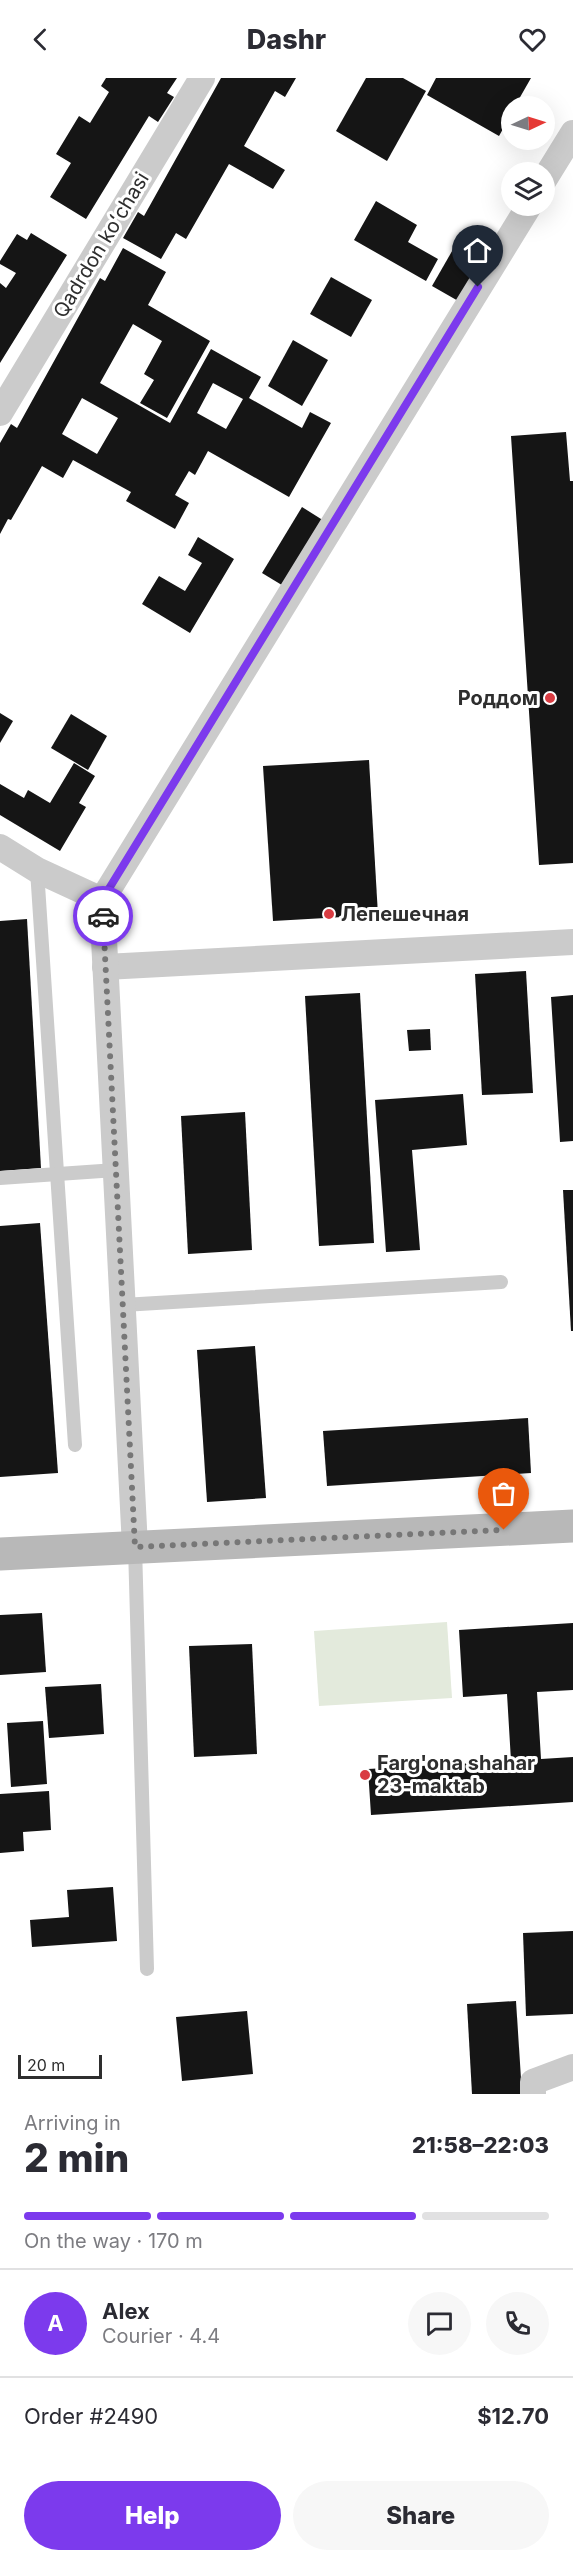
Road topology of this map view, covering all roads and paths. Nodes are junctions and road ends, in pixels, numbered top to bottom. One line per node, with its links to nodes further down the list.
1 (202, 78): 5 (street, Qadrdon koʻchasi)
2 (573, 133): 3 (street)
3 (555, 162)
4 (523, 216): 8 (street)
5 (0, 413)
6 (0, 847): 7 (street)
7 (37, 870): 8 (street); 12 (lane)
8 (102, 900): 10 (street)
9 (573, 942): 10 (street)
10 (105, 967): 11 (street)
11 (116, 1170): 12 (lane); 15 (street)
12 (57, 1173): 13 (lane); 16 (lane)
13 (0, 1178)
14 (501, 1282): 15 (lane)
15 (123, 1305): 18 (street)
16 (75, 1445)
17 (573, 1526): 18 (street)
18 (135, 1547): 19 (street); 20 (lane)
19 (0, 1554)
20 (147, 1969)
21 (573, 2067): 22 (street)
22 (533, 2094)

